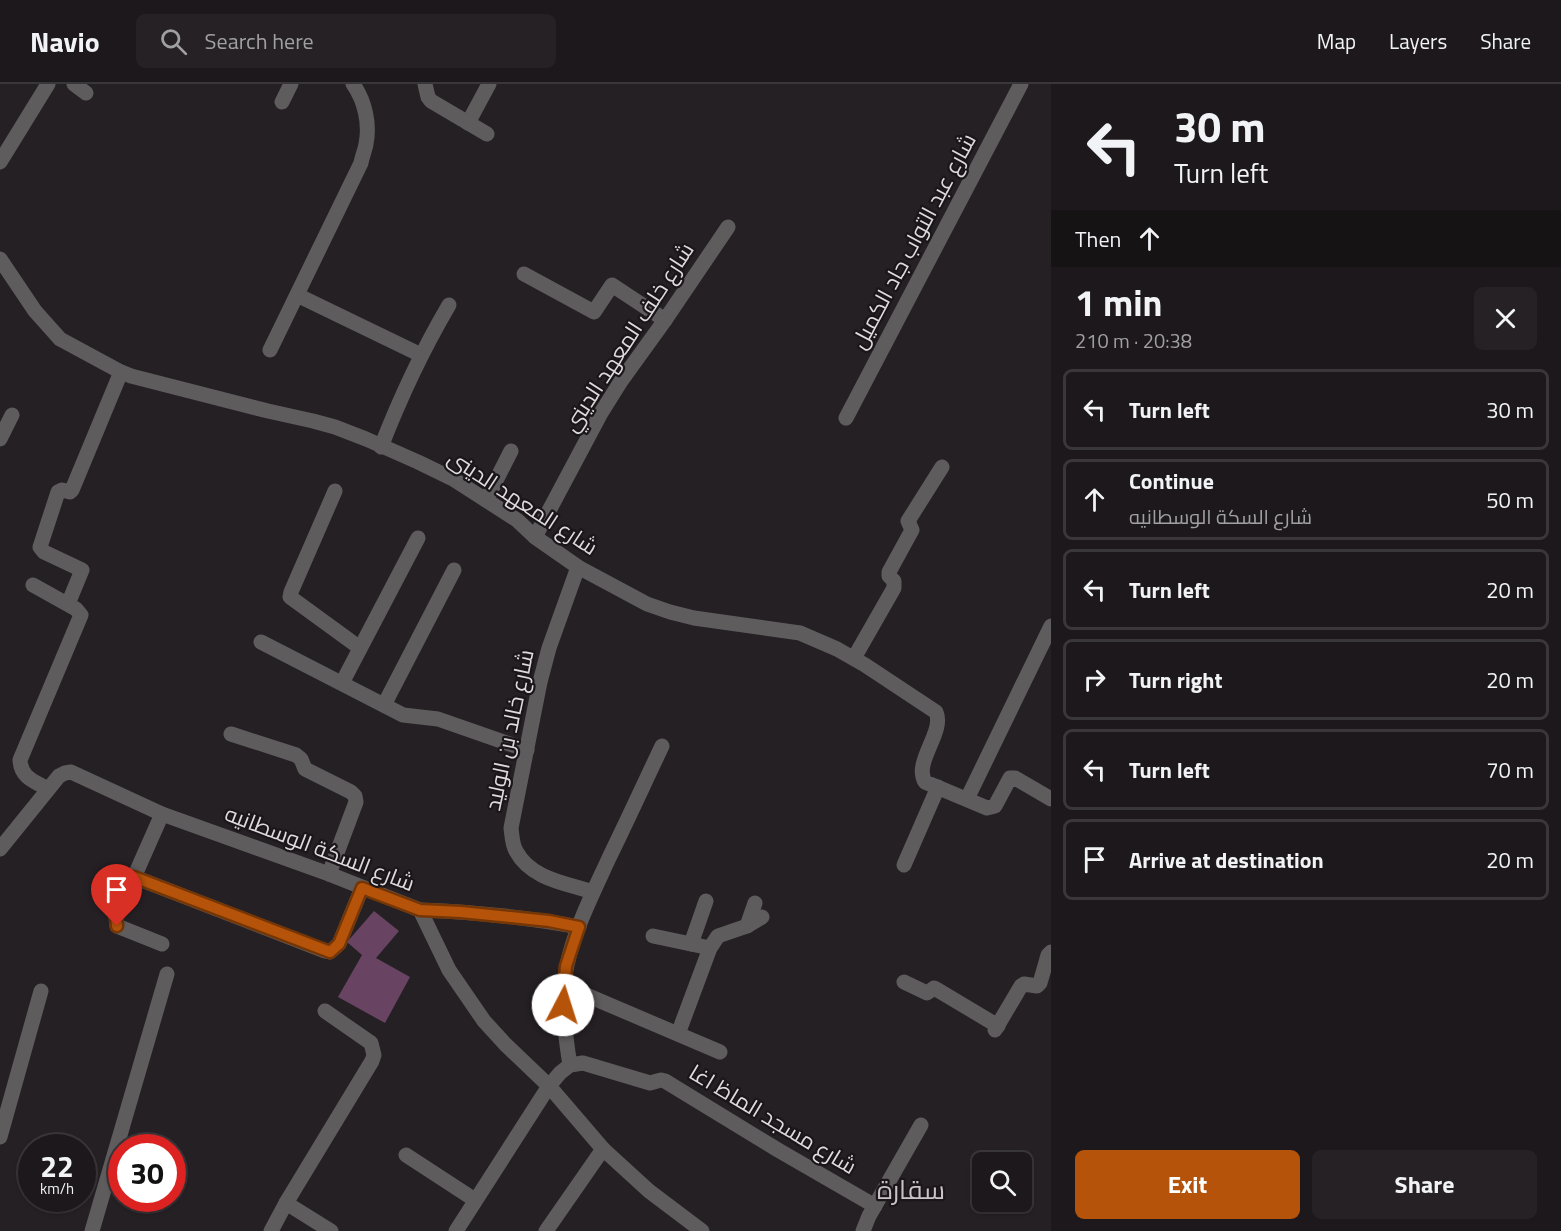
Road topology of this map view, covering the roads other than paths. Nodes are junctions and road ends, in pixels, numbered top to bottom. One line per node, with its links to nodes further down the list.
1 (48, 84): 10 (street)
2 (291, 84): 7 (street)
3 (353, 84): 14 (street)
4 (426, 84): 8 (street)
5 (489, 84): 8 (street)
6 (1021, 84): 21 (street, شارع عبد التواب جاد الكميل)
7 (282, 102)
8 (468, 123): 9 (street)
9 (488, 134)
10 (0, 162)
11 (728, 227): 16 (street, شارع خلف المعهد الديني)
12 (0, 259): 19 (street, شارع المعهد الدينى)
13 (524, 274): 16 (street)
14 (297, 295): 17 (street); 18 (street)
15 (449, 305): 18 (street)
16 (665, 320): 28 (street, شارع خلف المعهد الديني)
17 (270, 350)
18 (421, 355): 23 (street)
19 (121, 372): 23 (street, شارع المعهد الدينى); 33 (street)
20 (12, 415): 22 (street)
21 (846, 418)
22 (0, 439)
23 (381, 447): 27 (street, شارع المعهد الدينى)
24 (511, 451): 27 (street)
25 (942, 467): 37 (street)
26 (335, 491): 36 (street)
27 (486, 500): 28 (street, شارع المعهد الدينى)
28 (535, 537): 30 (street, شارع المعهد الدينى)
29 (418, 538): 36 (street)
30 (578, 567): 37 (street, شارع المعهد الدينى); 42 (street, شارع خالد بن الوليد)
31 (454, 570): 39 (street)
32 (33, 585): 33 (street)
33 (68, 604): 44 (street)
34 (1051, 626): 45 (street)
35 (261, 642): 38 (street)
36 (360, 648): 38 (street)
37 (854, 658): 43 (street, شارع المعهد الدينى)
38 (342, 683): 39 (street)
39 (384, 705): 42 (street)
40 (231, 734): 50 (street)
41 (662, 746): 53 (street)
42 (527, 750): 53 (street, شارع خالد بن الوليد)
43 (938, 786): 45 (street); 49 (street)
44 (48, 789): 47 (street, شارع السكة الوسطانيه); 48 (street, شارع السكة الوسطانيه)
45 (967, 799): 46 (street)
46 (1051, 799)
47 (162, 814): 50 (street, شارع السكة الوسطانيه); 51 (street)
48 (2, 841)
49 (904, 865)
50 (329, 874): 52 (street, شارع السكة الوسطانيه)
51 (134, 877): 52 (street); 61 (street)
52 (362, 888): 56 (street, شارع السكة الوسطانيه)
53 (593, 892): 59 (street)
54 (706, 901): 62 (street)
55 (755, 903): 58 (street)
56 (420, 910): 59 (street); 73 (street, شارع السكة الوسطانيه)
57 (762, 917): 58 (street)
58 (747, 926): 63 (street)
59 (579, 927): 67 (street)
60 (653, 936): 62 (street)
61 (162, 944)
62 (691, 944): 63 (street)
63 (710, 948): 70 (street)
64 (1051, 952): 66 (street)
65 (167, 974): 81 (street)
66 (904, 982)
67 (565, 986): 70 (street); 72 (street)
68 (41, 991): 75 (street)
69 (325, 1011): 79 (street)
70 (678, 1034): 71 (street)
71 (720, 1052)
72 (570, 1065): 73 (street); 80 (street, شارع مسجد الماظ اغا)
73 (549, 1086): 76 (street, شارع السكة الوسطانيه); 78 (street)
74 (921, 1125): 80 (street)
75 (0, 1137)
76 (603, 1149): 85 (street); 86 (street, شارع السكة الوسطانيه)
77 (406, 1155): 78 (street)
78 (475, 1200): 84 (street)
79 (286, 1203): 82 (street); 83 (street)
80 (875, 1206): 87 (street)
81 (92, 1231)
82 (271, 1231)
83 (331, 1231)
84 (456, 1231)
85 (546, 1231)
86 (702, 1231)
87 (863, 1231)

